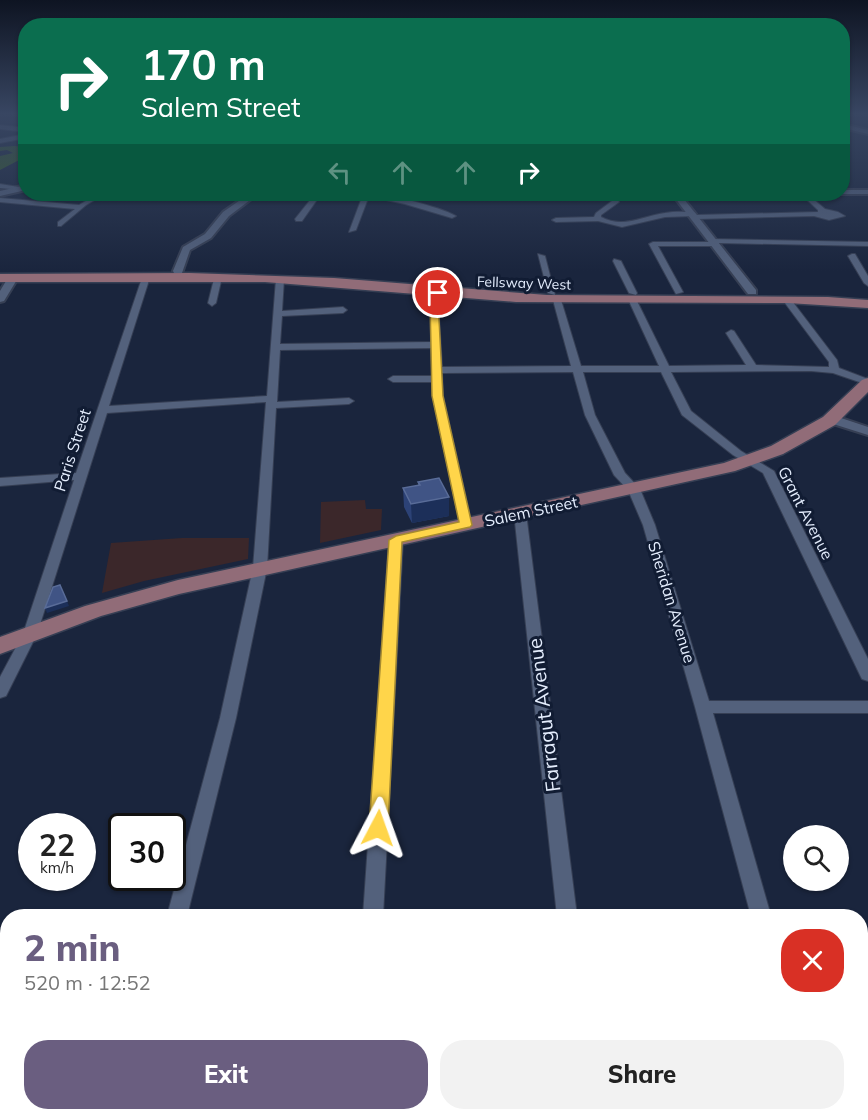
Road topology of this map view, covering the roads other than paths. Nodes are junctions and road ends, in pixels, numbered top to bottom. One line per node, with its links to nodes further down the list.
1 (0, 186): 2 (street)
2 (18, 187)
3 (18, 189): 6 (street)
4 (850, 192): 5 (street)
5 (868, 192)
6 (0, 194)
7 (0, 200): 16 (street)
8 (90, 201): 16 (street)
9 (244, 201): 29 (street)
10 (313, 201): 19 (street)
11 (364, 201): 23 (street)
12 (401, 201): 17 (street)
13 (616, 201): 20 (street)
14 (682, 201): 18 (street)
15 (810, 201): 18 (street)
16 (80, 207): 22 (street)
17 (452, 216)
18 (695, 216): 20 (street); 24 (street)
19 (299, 219)
20 (598, 219): 21 (street)
21 (556, 220)
22 (61, 224)
23 (352, 230)
24 (715, 242): 25 (street); 36 (street); 37 (street)
25 (868, 244)
26 (541, 256): 40 (street, Sheridan Avenue)
27 (852, 256): 35 (street)
28 (617, 261): 39 (street, Grant Avenue)
29 (178, 271): 30 (main road, Fellsway West); 40 (main road, Fellsway West)
30 (0, 273)
31 (218, 277): 33 (main road, Fellsway West); 34 (main road, Fellsway West); 44 (street)
32 (7, 278): 33 (main road, Fellsway West); 42 (street)
33 (146, 278): 60 (street, Paris Street)
34 (280, 279): 38 (main road, Fellsway West); 47 (street)
35 (868, 283)
36 (679, 292): 37 (main road, Fellsway West); 39 (main road, Fellsway West)
37 (752, 292): 41 (main road, Fellsway West)
38 (438, 293): 40 (main road, Fellsway West); 49 (street)
39 (633, 296): 40 (main road, Fellsway West); 43 (main road, Fellsway West); 53 (street, Grant Avenue)
40 (555, 297): 52 (street, Sheridan Avenue)
41 (868, 297)
42 (0, 299)
43 (786, 299): 45 (main road, Fellsway West); 54 (street)
44 (212, 303)
45 (868, 304)
46 (343, 310): 47 (street)
47 (277, 314): 50 (street)
48 (731, 333): 51 (street)
49 (435, 345): 50 (street); 55 (street)
50 (275, 347): 59 (street)
51 (753, 368): 53 (street); 54 (street)
52 (576, 369): 53 (street); 55 (street); 67 (street, Sheridan Avenue)
53 (664, 369): 64 (street, Grant Avenue)
54 (834, 370): 57 (street)
55 (437, 374): 56 (street); 69 (street)
56 (393, 379)
57 (868, 383): 61 (main road, Salem Street)
58 (349, 401): 59 (street)
59 (271, 402): 60 (street); 71 (street)
60 (103, 410): 65 (street, Paris Street)
61 (837, 415): 62 (street); 63 (street); 64 (main road, Salem Street)
62 (868, 426)
63 (868, 431)
64 (752, 460): 67 (main road, Salem Street); 74 (street, Grant Avenue)
65 (81, 476): 66 (street); 72 (street, Paris Street)
66 (0, 482)
67 (634, 489): 68 (main road, Salem Street); 76 (street, Sheridan Avenue)
68 (520, 513): 69 (main road, Salem Street); 80 (street, Farragut Avenue)
69 (466, 525): 70 (main road, Salem Street)
70 (396, 540): 71 (main road, Salem Street); 79 (street)
71 (260, 568): 72 (main road, Salem Street); 78 (street)
72 (30, 634): 73 (main road, Salem Street); 75 (street, Paris Street)
73 (0, 646)
74 (868, 675)
75 (0, 692)
76 (703, 707): 77 (street); 81 (street, Sheridan Avenue)
77 (868, 707)
78 (179, 909)
79 (373, 909)
80 (566, 909)
81 (759, 909)

